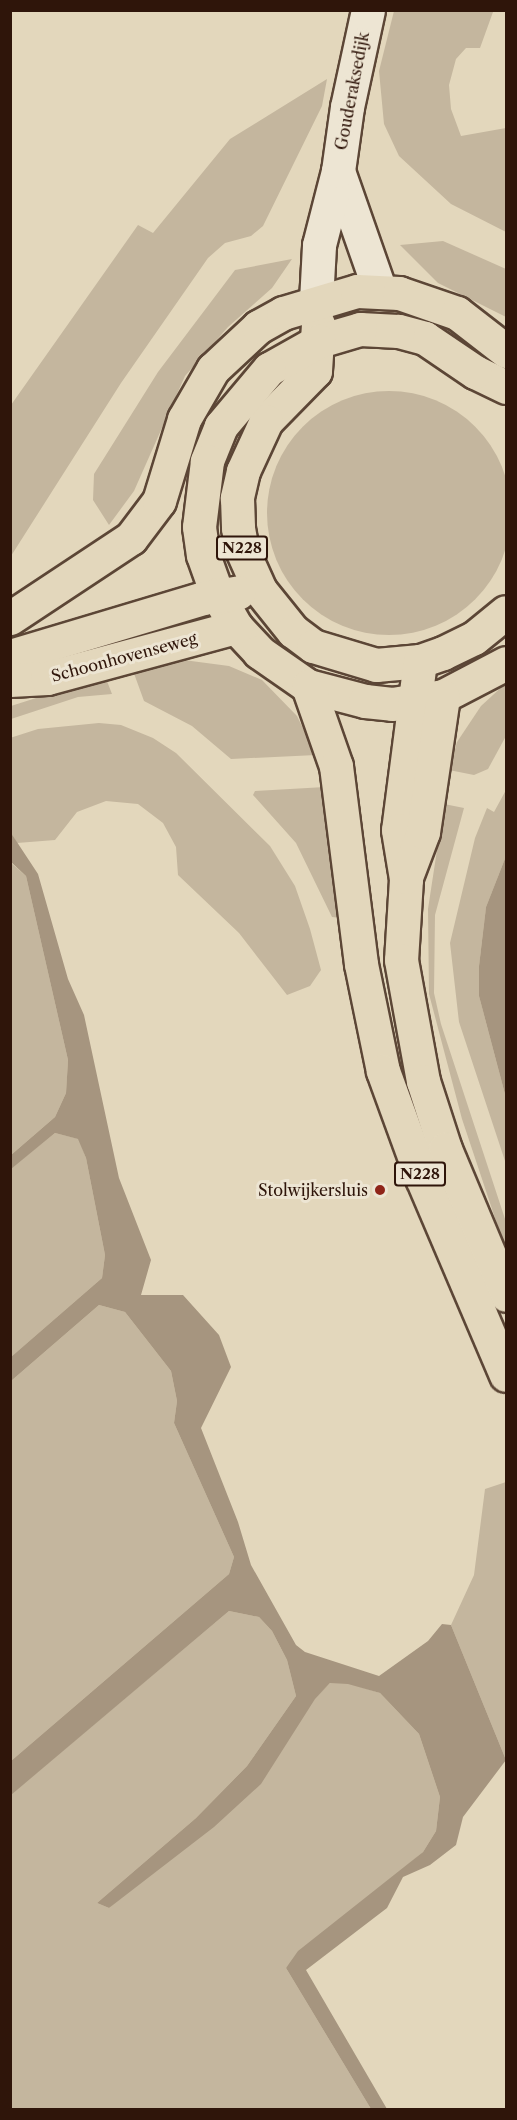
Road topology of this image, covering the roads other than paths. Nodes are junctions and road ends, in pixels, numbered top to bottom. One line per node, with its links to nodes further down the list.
1 (368, 10): 2 (street, Gouderaksedijk / N228)
2 (338, 171): 3 (street, Gouderaksedijk / N228); 4 (street, Gouderaksedijk / N228)
3 (380, 291): 4 (main road); 6 (main road)
4 (316, 301): 5 (main road, N228); 11 (main road)
5 (319, 341): 7 (main road, N228); 8 (main road, N228); 9 (main road, N228)
6 (507, 351)
7 (507, 387)
8 (260, 590): 9 (main road, Schoonhovenseweg); 14 (main road, N228)
9 (217, 594): 12 (main road, N228); 13 (main road, Schoonhovenseweg)
10 (507, 612): 14 (main road, N228)
11 (10, 618)
12 (236, 627): 16 (main road, Schoonhovenseweg); 17 (main road, N228)
13 (10, 656)
14 (420, 661): 18 (main road, N228)
15 (507, 663): 18 (main road, N228)
16 (10, 680)
17 (308, 686): 18 (main road, N228); 20 (main road, N228)
18 (428, 698): 19 (main road, N228)
19 (507, 1295)
20 (507, 1375)

